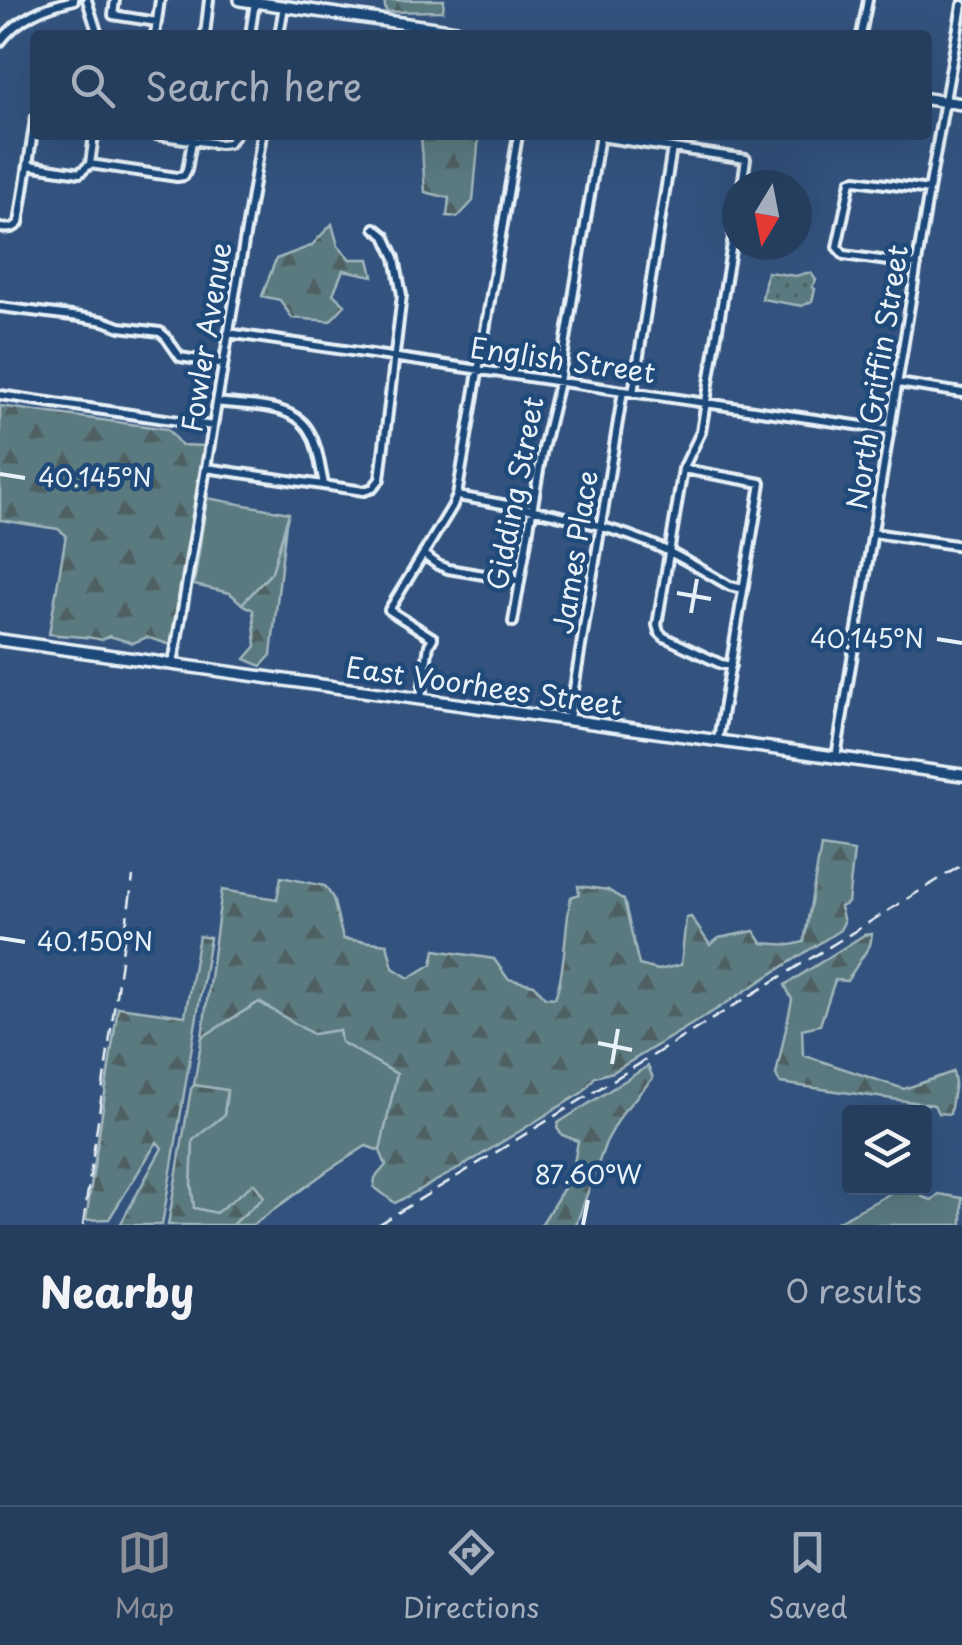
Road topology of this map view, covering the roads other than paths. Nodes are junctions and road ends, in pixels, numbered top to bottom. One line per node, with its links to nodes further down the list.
1 (74, 0): 19 (street)
2 (86, 0): 12 (street)
3 (115, 0): 11 (street)
4 (160, 0): 11 (street)
5 (209, 0): 14 (street)
6 (240, 0): 8 (main road)
7 (868, 0): 18 (street)
8 (255, 2): 10 (main road); 15 (street)
9 (962, 5): 21 (street, North Griffin Street)
10 (284, 6): 16 (street); 17 (main road)
11 (157, 22): 13 (street)
12 (96, 30)
13 (156, 30)
14 (206, 30)
15 (251, 30)
16 (280, 30)
17 (450, 30)
18 (862, 30)
19 (0, 42)
20 (932, 100): 21 (main road)
21 (944, 102): 22 (main road); 36 (street, North Griffin Street)
22 (962, 104)
23 (32, 140): 34 (street)
24 (93, 140): 33 (street)
25 (192, 140): 33 (street)
26 (207, 140): 27 (street)
27 (232, 140)
28 (259, 140): 42 (street, Fowler Avenue)
29 (517, 140): 45 (street)
30 (599, 140): 46 (street, Gidding Street)
31 (624, 140): 32 (street)
32 (672, 148): 35 (street); 50 (street)
33 (90, 164): 34 (street)
34 (28, 165): 37 (street)
35 (744, 170)
36 (929, 190): 40 (street, North Griffin Street); 40 (street)
37 (0, 228)
38 (375, 228): 43 (street)
39 (729, 260): 53 (street)
40 (917, 265): 47 (street, North Griffin Street)
41 (0, 307): 44 (street)
42 (228, 333): 43 (street, English Street); 44 (street, Fowler Avenue)
43 (395, 357): 45 (street, English Street); 58 (street)
44 (222, 364): 52 (street, Fowler Avenue)
45 (478, 370): 46 (street, English Street); 59 (street)
46 (559, 382): 48 (street, English Street); 60 (street, Gidding Street)
47 (898, 382): 49 (street); 55 (street, North Griffin Street)
48 (624, 392): 50 (street, English Street); 61 (street, James Place)
49 (959, 392)
50 (633, 393): 53 (street, English Street)
51 (0, 395): 54 (street)
52 (217, 402): 54 (street, Fowler Avenue); 58 (street)
53 (706, 403): 55 (street, English Street); 57 (street)
54 (213, 426): 56 (street, Fowler Avenue)
55 (890, 430): 62 (street, North Griffin Street)
56 (206, 468): 58 (street); 70 (street, Fowler Avenue)
57 (684, 469): 64 (street); 67 (street)
58 (324, 484)
59 (457, 496): 60 (street); 65 (street)
60 (533, 510): 61 (street); 66 (street, Gidding Street)
61 (601, 527): 64 (street); 73 (street, James Place)
62 (873, 532): 63 (street); 75 (street, North Griffin Street)
63 (962, 546)
64 (670, 552): 67 (street); 71 (street)
65 (424, 555): 66 (street); 72 (street)
66 (520, 581): 68 (street, Gidding Street)
67 (743, 589): 71 (street)
68 (513, 622)
69 (0, 640): 70 (main road, East Voorhees Street)
70 (174, 664): 72 (main road, East Voorhees Street)
71 (731, 666): 74 (street)
72 (421, 698): 73 (main road, East Voorhees Street)
73 (568, 719): 74 (main road, East Voorhees Street)
74 (718, 740): 75 (main road, East Voorhees Street)
75 (836, 757): 76 (main road, East Voorhees Street)
76 (962, 775)

